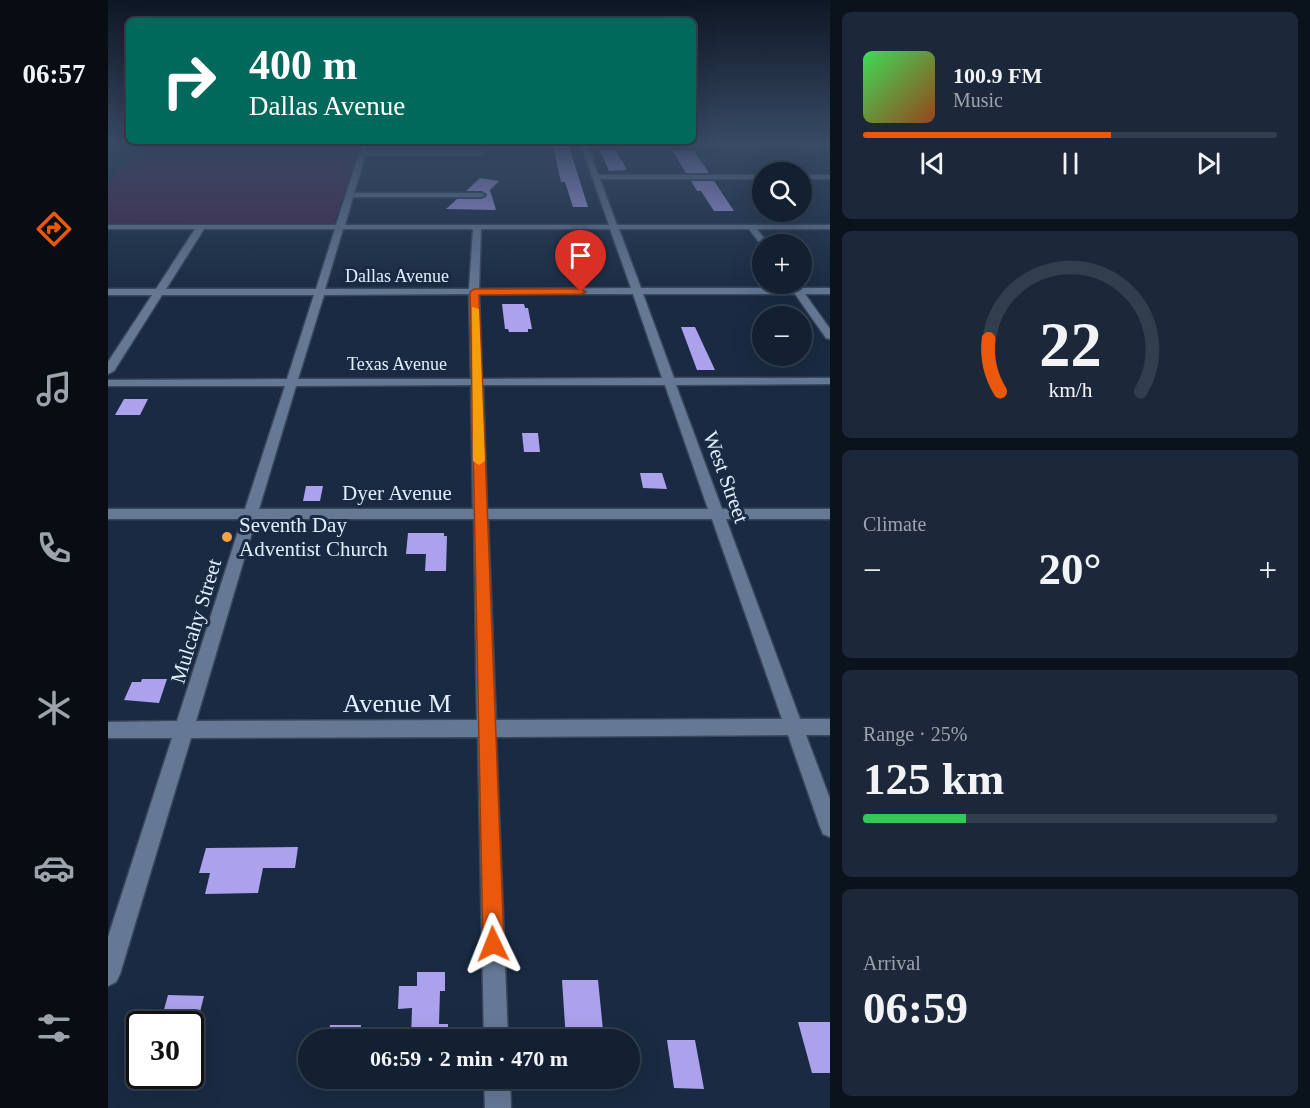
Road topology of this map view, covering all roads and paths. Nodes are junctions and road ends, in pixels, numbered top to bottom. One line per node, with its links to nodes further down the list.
1 (602, 194): 5 (street, West Street)
2 (350, 195): 3 (street); 8 (street, Mulcahy Street)
3 (481, 195)
4 (830, 219): 5 (street)
5 (612, 223): 9 (street); 10 (street); 20 (street, West Street)
6 (108, 227): 7 (street)
7 (201, 227): 8 (street); 17 (street)
8 (339, 227): 9 (street); 18 (street, Mulcahy Street)
9 (477, 227): 19 (street)
10 (752, 227): 11 (street); 12 (street)
11 (830, 227)
12 (757, 234)
13 (752, 288): 20 (street, Dallas Avenue)
14 (812, 289): 15 (street, Dallas Avenue)
15 (830, 291)
16 (108, 292): 17 (street, Dallas Avenue)
17 (159, 292): 18 (street, Dallas Avenue); 23 (street)
18 (320, 292): 19 (street, Dallas Avenue); 26 (street, Mulcahy Street)
19 (474, 292): 20 (street, Dallas Avenue); 27 (street)
20 (637, 292): 24 (street, West Street)
21 (800, 294): 22 (street)
22 (830, 336)
23 (108, 371)
24 (669, 381): 25 (street, Texas Avenue); 27 (street, Texas Avenue); 32 (street, West Street)
25 (830, 381)
26 (292, 382): 27 (street, Texas Avenue); 28 (street, Texas Avenue); 30 (street, Mulcahy Street)
27 (477, 382): 31 (street)
28 (108, 383)
29 (108, 514): 30 (street, Dyer Avenue)
30 (251, 514): 31 (street, Dyer Avenue); 37 (street, Mulcahy Street)
31 (481, 514): 32 (street, Dyer Avenue); 36 (street)
32 (717, 514): 33 (street, Dyer Avenue); 35 (street, West Street)
33 (830, 514)
34 (830, 726): 35 (street, Avenue M)
35 (794, 727): 36 (street, Avenue M); 39 (street, West Street)
36 (487, 728): 37 (street, Avenue M); 41 (street)
37 (184, 729): 38 (street, Avenue M); 40 (street, Mulcahy Street)
38 (108, 730)
39 (830, 827)
40 (108, 974)
41 (496, 1029)
42 (497, 1089): 43 (street)
43 (498, 1108)

